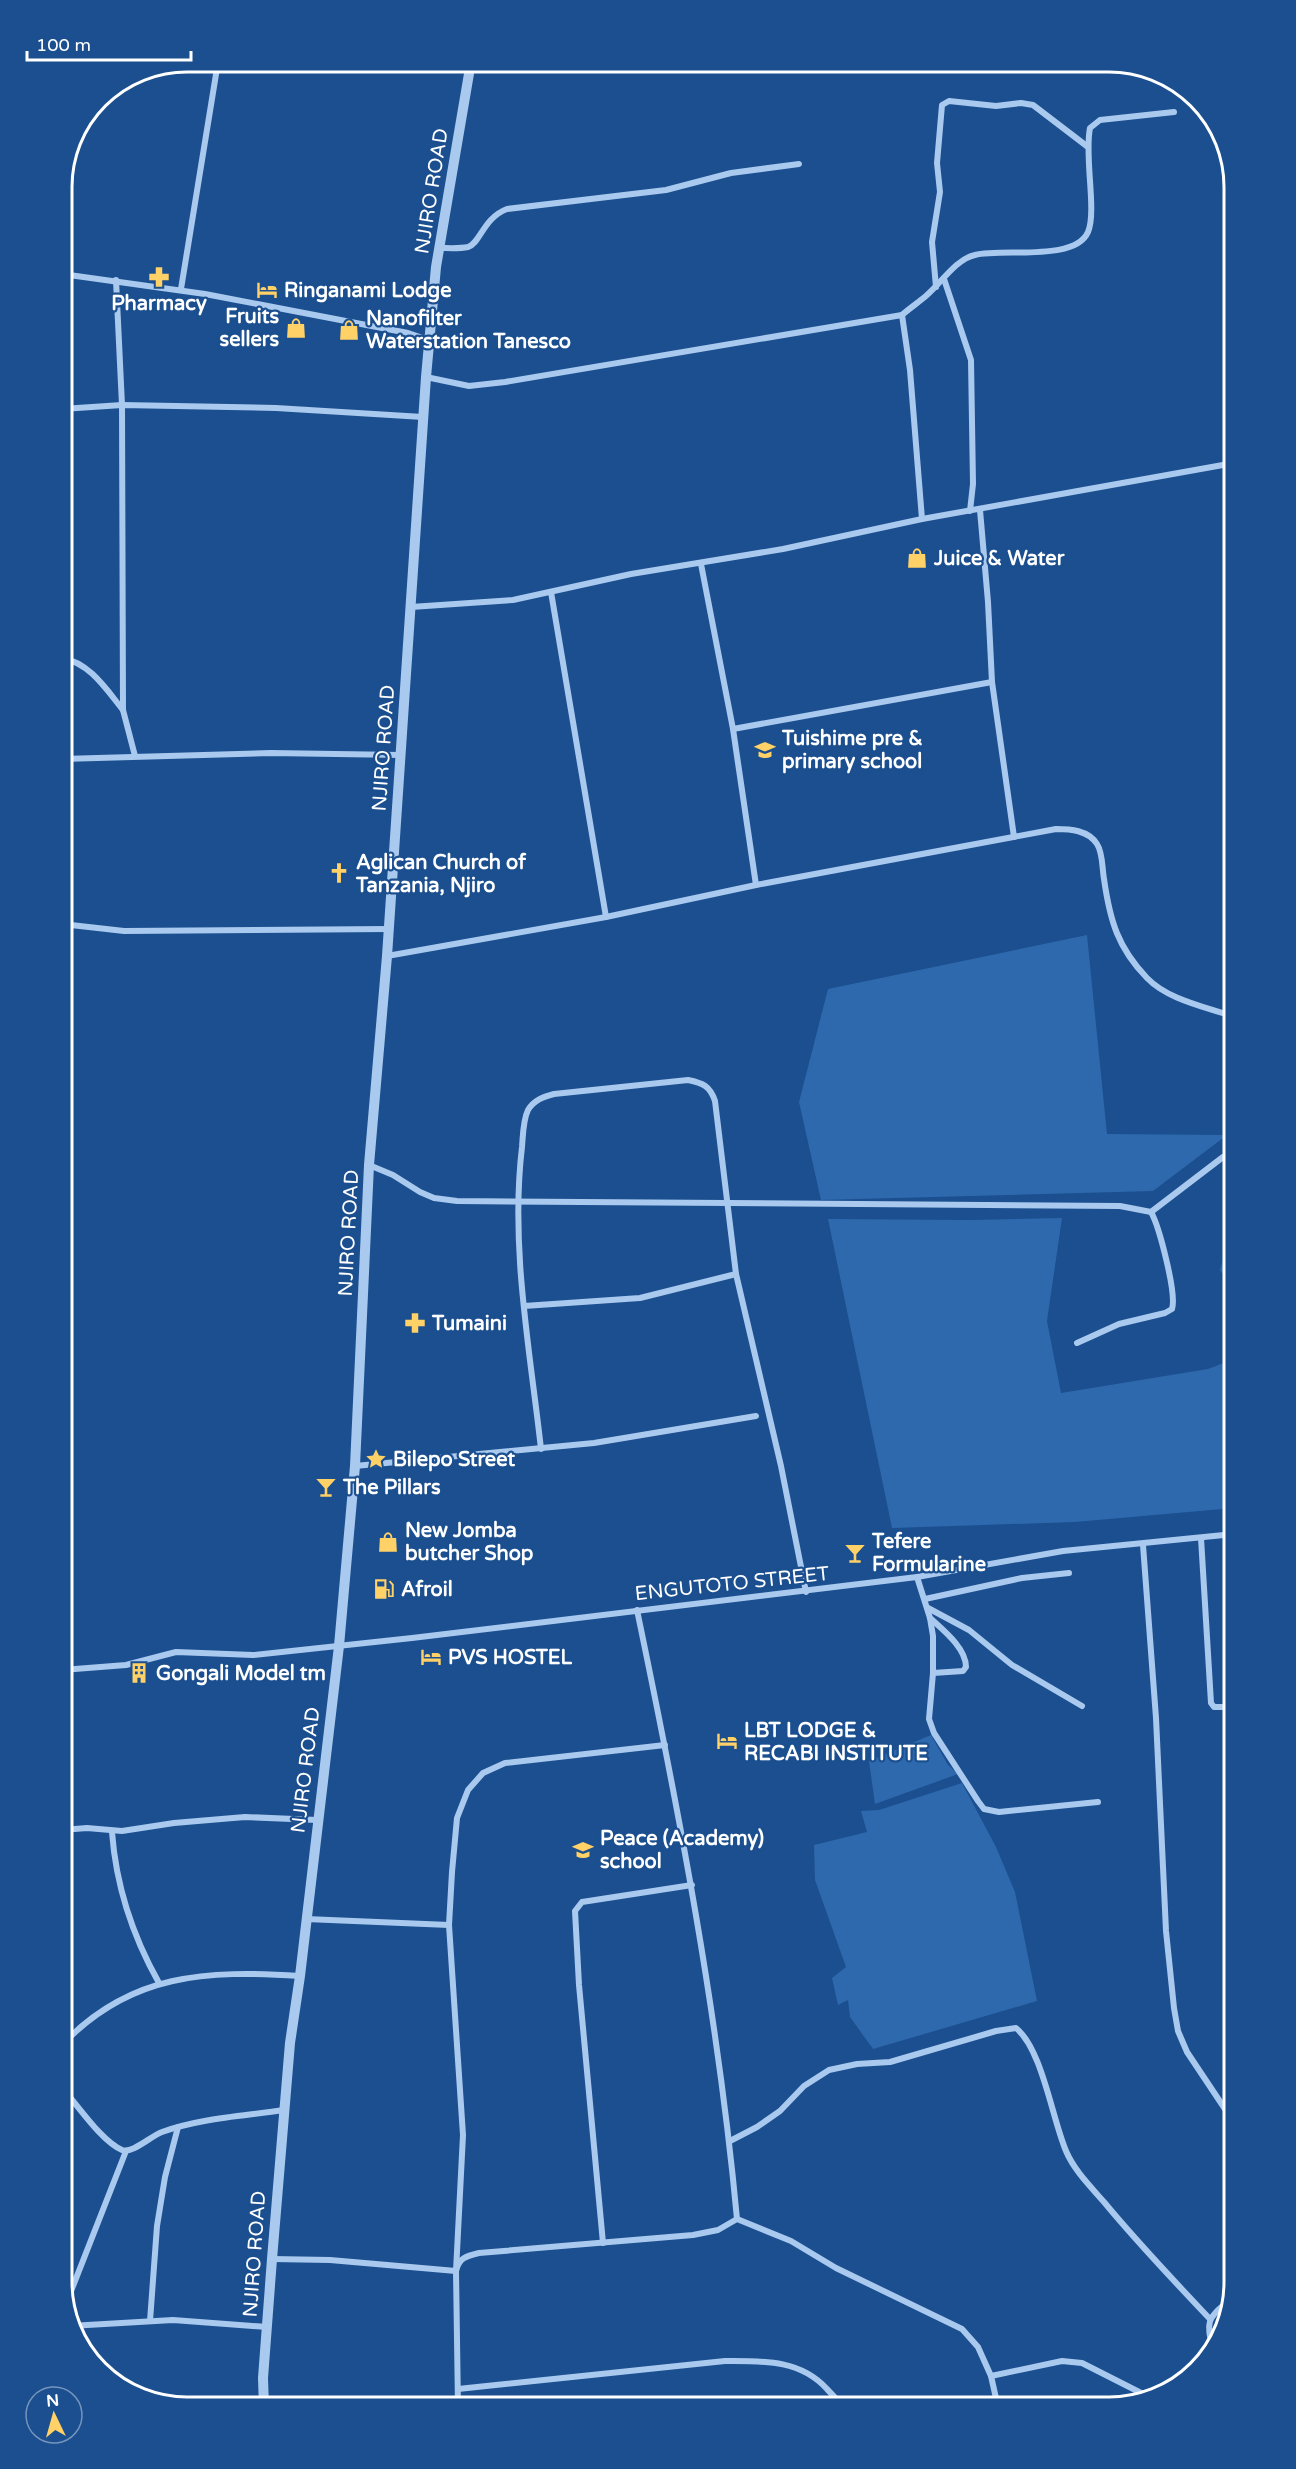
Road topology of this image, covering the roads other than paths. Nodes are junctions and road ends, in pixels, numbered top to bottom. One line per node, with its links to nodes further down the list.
1 (216, 72): 11 (street)
2 (469, 72): 6 (street, NJIRO ROAD)
3 (1174, 112): 4 (street)
4 (1088, 147): 8 (street); 10 (street)
5 (799, 164): 6 (street)
6 (439, 248): 13 (street, NJIRO ROAD)
7 (72, 275): 9 (street)
8 (944, 279): 10 (street); 20 (street)
9 (116, 280): 11 (street); 15 (street)
10 (936, 287): 12 (street)
11 (181, 290): 13 (street)
12 (902, 315): 14 (street); 21 (street)
13 (429, 340): 14 (street, NJIRO ROAD)
14 (426, 377): 17 (street, NJIRO ROAD)
15 (122, 405): 16 (street); 17 (street); 27 (street)
16 (72, 408)
17 (423, 417): 24 (street, NJIRO ROAD)
18 (1224, 465): 19 (street)
19 (980, 510): 20 (street); 26 (street)
20 (970, 511): 21 (street)
21 (922, 519): 22 (street)
22 (701, 564): 23 (street); 28 (street)
23 (551, 592): 24 (street); 34 (street)
24 (411, 607): 29 (street, NJIRO ROAD)
25 (72, 660): 27 (street)
26 (992, 682): 28 (street); 32 (street)
27 (123, 710): 30 (street)
28 (733, 729): 33 (street)
29 (401, 755): 30 (street); 36 (street, NJIRO ROAD)
30 (135, 756): 31 (street)
31 (72, 759)
32 (1014, 837): 33 (street); 38 (street)
33 (756, 885): 34 (street)
34 (606, 917): 37 (street)
35 (72, 925): 36 (street)
36 (389, 929): 37 (street, NJIRO ROAD)
37 (387, 956): 40 (street, NJIRO ROAD)
38 (1224, 1013)
39 (1223, 1157): 43 (street)
40 (369, 1165): 41 (street); 49 (street, NJIRO ROAD)
41 (518, 1200): 42 (street); 42 (street); 45 (street)
42 (729, 1203): 43 (street); 44 (street)
43 (1150, 1212): 46 (street)
44 (736, 1274): 45 (street); 55 (street)
45 (524, 1306): 48 (street)
46 (1077, 1343)
47 (756, 1416): 48 (street)
48 (542, 1449): 49 (street)
49 (356, 1466): 60 (street, NJIRO ROAD)
50 (1224, 1535): 51 (street, ENGUTOTO STREET)
51 (1201, 1538): 52 (street, ENGUTOTO STREET); 64 (street)
52 (1143, 1545): 54 (street, ENGUTOTO STREET); 77 (street)
53 (1069, 1572): 56 (street)
54 (917, 1577): 55 (street, ENGUTOTO STREET); 56 (street)
55 (806, 1592): 58 (street, ENGUTOTO STREET)
56 (925, 1599): 57 (street)
57 (927, 1607): 59 (street); 63 (street)
58 (637, 1610): 60 (street, ENGUTOTO STREET); 65 (street)
59 (930, 1618): 62 (street); 62 (street)
60 (339, 1646): 61 (street, ENGUTOTO STREET); 67 (street, NJIRO ROAD)
61 (72, 1669)
62 (933, 1673): 66 (street)
63 (1082, 1706)
64 (1224, 1708)
65 (665, 1745): 70 (street); 72 (street)
66 (1098, 1802)
67 (317, 1820): 69 (street); 71 (street, NJIRO ROAD)
68 (72, 1829): 69 (street)
69 (112, 1832): 74 (street)
70 (692, 1885): 80 (street); 83 (street)
71 (305, 1919): 72 (street); 73 (street, NJIRO ROAD)
72 (449, 1925): 85 (street)
73 (300, 1976): 74 (street); 78 (street, NJIRO ROAD)
74 (159, 1983): 75 (street)
75 (72, 2037)
76 (72, 2099): 81 (street)
77 (1224, 2108)
78 (284, 2110): 79 (street); 84 (street, NJIRO ROAD)
79 (178, 2127): 81 (street); 89 (street)
80 (730, 2141): 82 (street); 88 (street)
81 (126, 2151): 86 (street)
82 (737, 2219): 83 (street); 93 (street)
83 (603, 2243): 85 (street)
84 (272, 2259): 85 (street); 91 (street, NJIRO ROAD)
85 (456, 2271): 94 (street)
86 (72, 2288)
87 (1221, 2308): 88 (street)
88 (1209, 2318): 92 (street)
89 (150, 2321): 90 (street); 91 (street)
90 (81, 2325)
91 (267, 2327): 96 (street, NJIRO ROAD)
92 (1210, 2336)
93 (991, 2376): 95 (street); 99 (street)
94 (458, 2389): 97 (street); 98 (street)
95 (1140, 2393)
96 (264, 2397)
97 (458, 2397)
98 (835, 2397)
99 (996, 2397)

